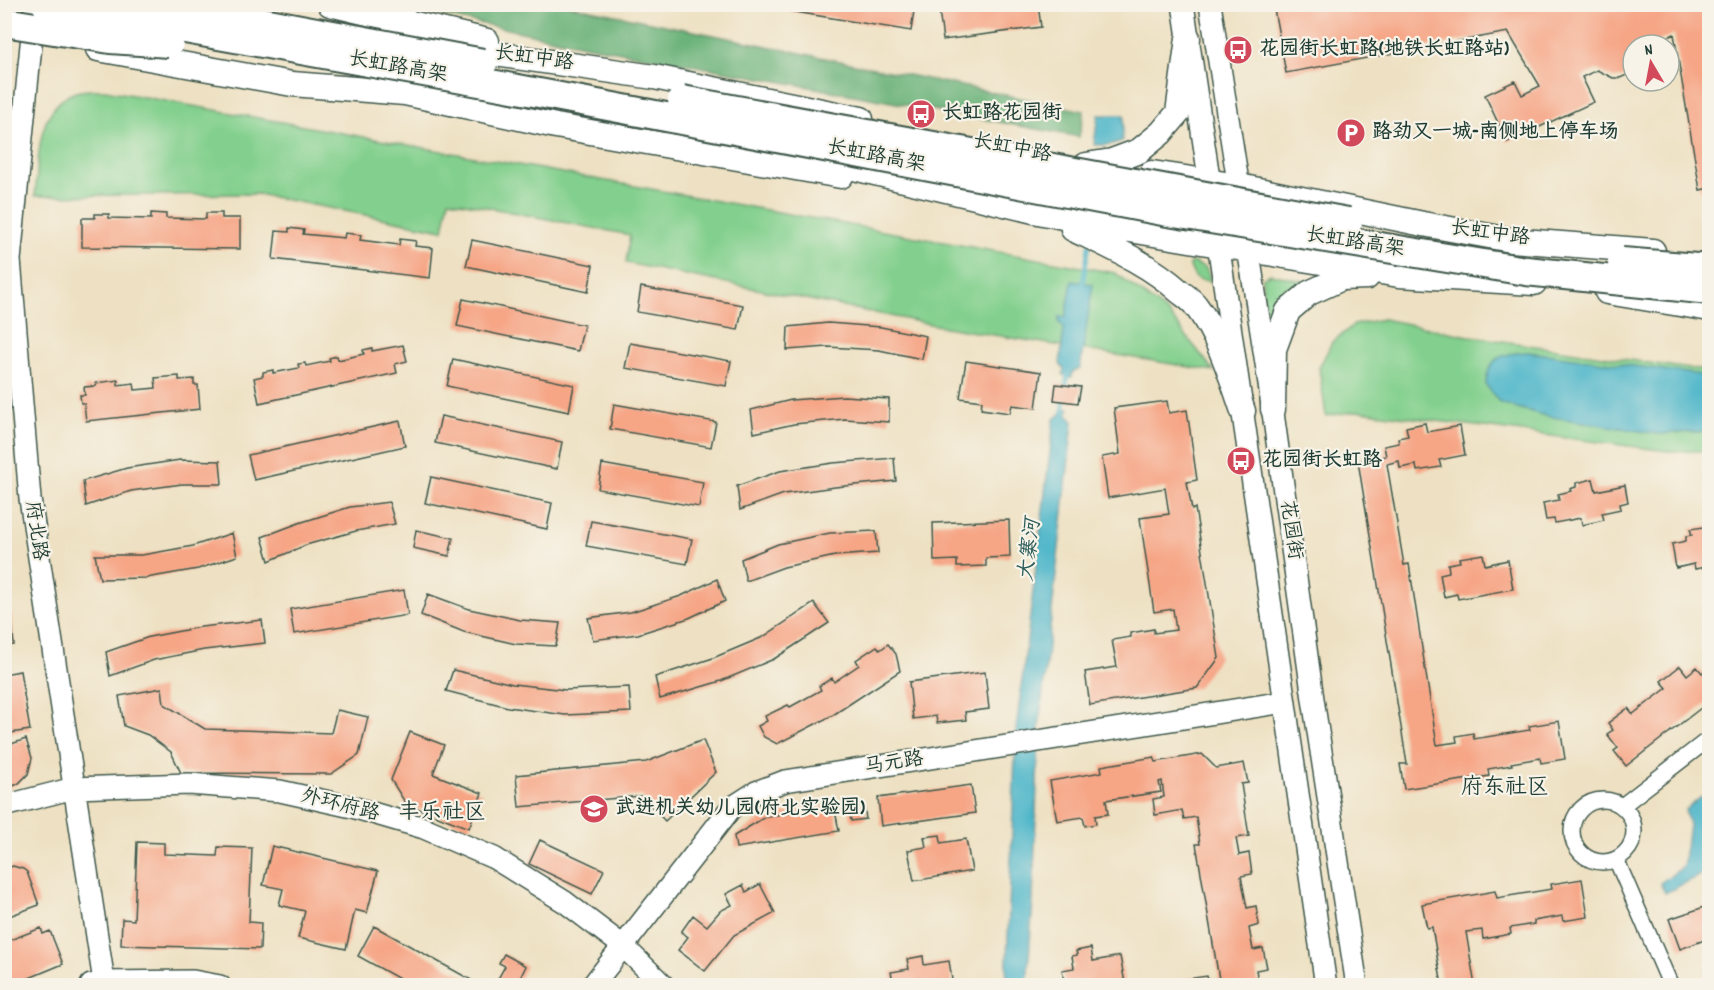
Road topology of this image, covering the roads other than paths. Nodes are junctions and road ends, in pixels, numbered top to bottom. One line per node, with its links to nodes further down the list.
1 (167, 4): 15 (highway, 长虹路高架, bridge)
2 (211, 4): 14 (main road, 长虹中路)
3 (247, 4): 15 (highway, bridge)
4 (330, 4): 14 (main road)
5 (1183, 4): 11 (street, 花园街)
6 (1210, 4): 18 (street, 花园街)
7 (38, 8): 8 (main road); 12 (street, 府北路); 13 (highway, 长虹路高架, bridge); 20 (main road)
8 (4, 9)
9 (4, 22): 13 (highway, bridge)
10 (4, 35): 12 (main road)
11 (1188, 38): 16 (main road); 17 (street, 花园街)
12 (32, 40): 20 (main road); 36 (street, 府北路)
13 (337, 58): 29 (highway, 长虹路高架, bridge)
14 (594, 68): 16 (main road, 长虹中路)
15 (517, 70): 26 (highway, 长虹路高架, bridge)
16 (1102, 164): 17 (main road, 长虹中路)
17 (1209, 181): 18 (main road, 长虹中路); 22 (street, 花园街)
18 (1239, 186): 19 (main road, 长虹中路); 23 (street, 花园街)
19 (1314, 202): 24 (main road, 长虹中路); 25 (main road)
20 (1034, 211): 21 (main road)
21 (1105, 235): 22 (main road); 33 (main road)
22 (1219, 245): 23 (main road); 33 (street, 花园街)
23 (1249, 250): 25 (main road); 32 (street, 花园街)
24 (1710, 255)
25 (1305, 260): 27 (main road)
26 (1710, 269)
27 (1399, 275): 28 (main road); 32 (main road)
28 (1569, 285): 30 (main road); 31 (main road)
29 (1710, 290)
30 (1710, 300)
31 (1710, 309)
32 (1273, 409): 46 (street, 花园街)
33 (1243, 411): 34 (street, 花园街)
34 (1285, 702): 40 (street, 马元路); 45 (street, 花园街)
35 (1710, 738): 38 (street)
36 (74, 788): 37 (street, 外环府路); 40 (street, 外环府路); 41 (street, 府北路)
37 (4, 806)
38 (1622, 806): 39 (street); 39 (street)
39 (1616, 859): 47 (street)
40 (623, 946): 43 (street, 马元路); 44 (street, 外环府路)
41 (97, 984): 42 (street)
42 (220, 986)
43 (592, 986)
44 (664, 986)
45 (1326, 986)
46 (1357, 986)
47 (1671, 986)

